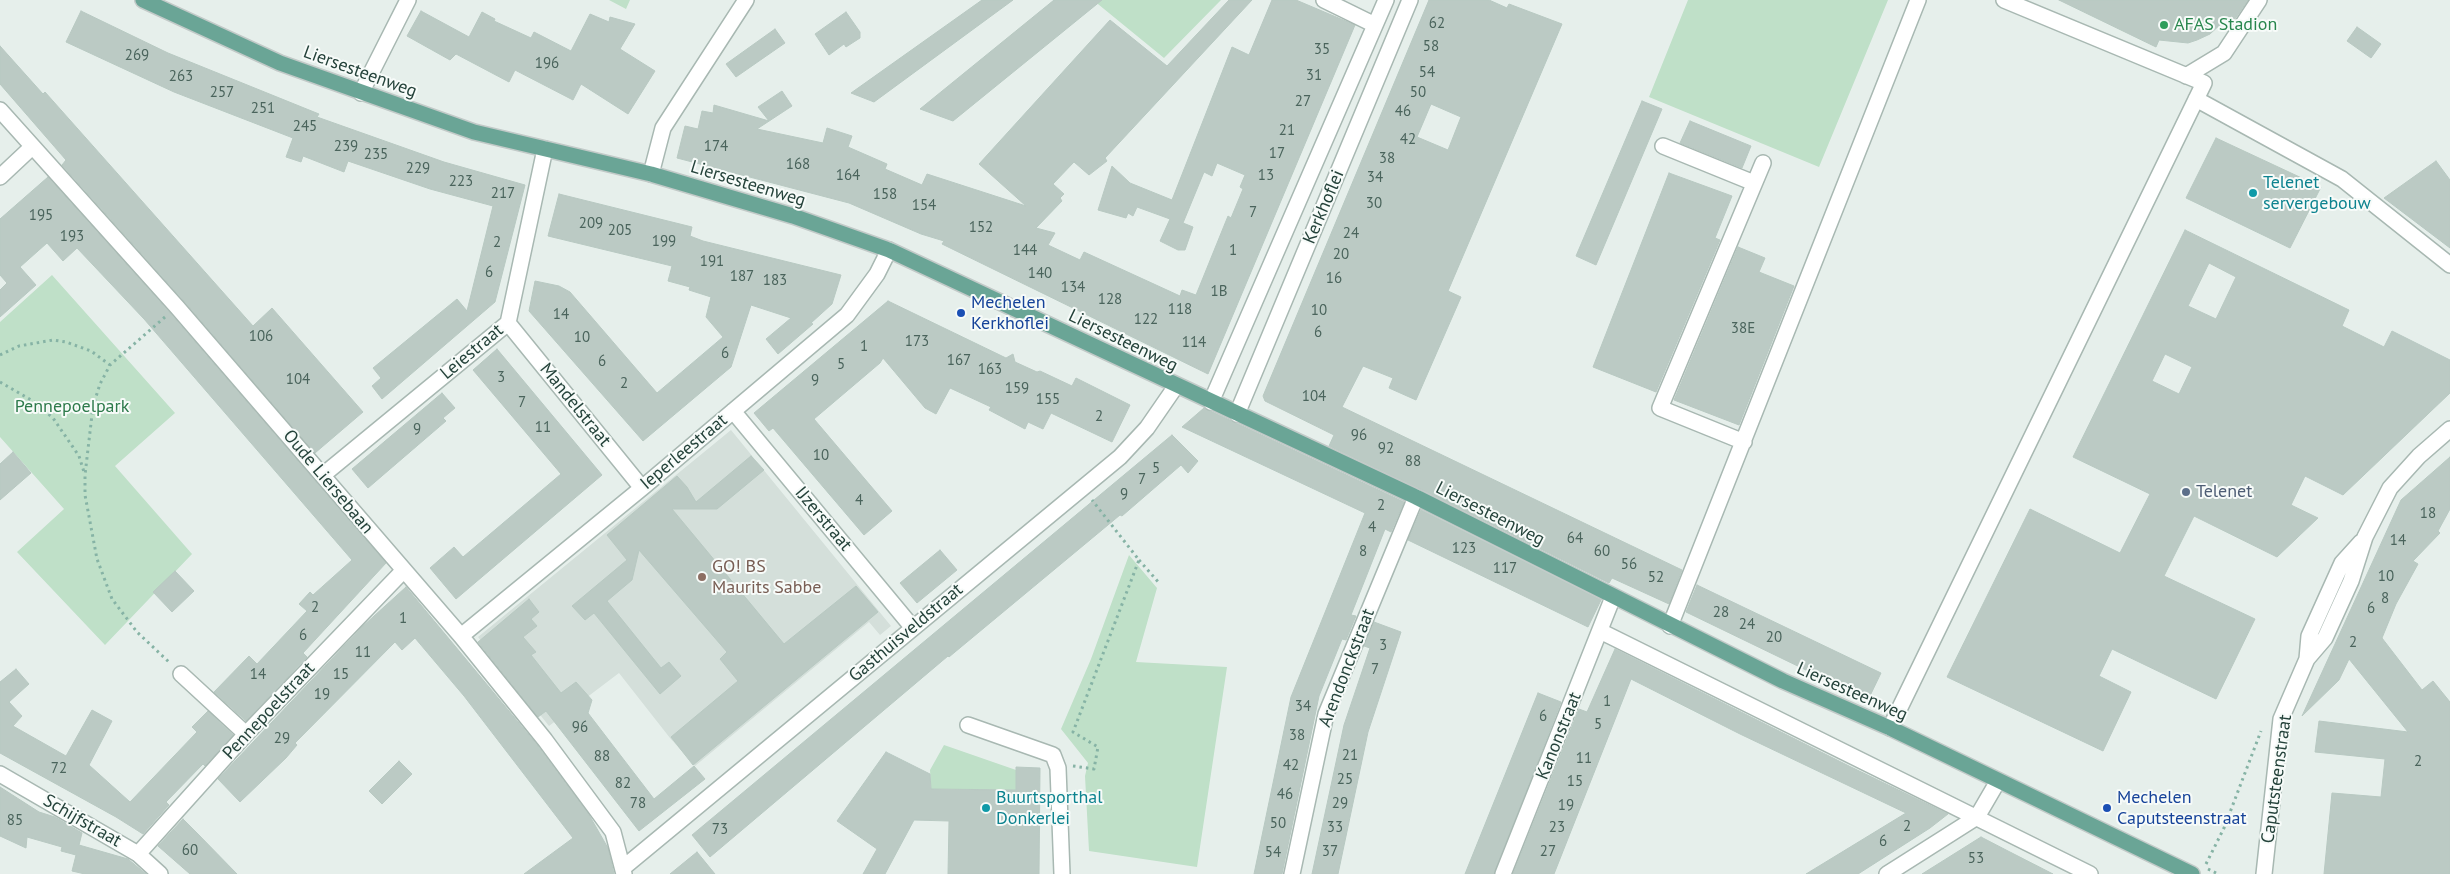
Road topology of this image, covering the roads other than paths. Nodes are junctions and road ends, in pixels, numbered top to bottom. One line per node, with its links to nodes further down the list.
1 (143, 0): 12 (main road, Liersesteenweg)
2 (408, 0): 12 (street)
3 (746, 0): 19 (street)
4 (1324, 0): 10 (street)
5 (1386, 0): 10 (street, Kerkhoflei)
6 (1410, 0): 28 (street, Kerkhoflei)
7 (1918, 0): 30 (street)
8 (2004, 0): 11 (street)
9 (2259, 0): 11 (street)
10 (1375, 25): 26 (street, Kerkhoflei)
11 (2186, 76): 13 (street)
12 (360, 93): 17 (main road, Liersesteenweg)
13 (2196, 98): 23 (street); 42 (street)
14 (0, 110): 16 (street, Oude Liersebaan)
15 (1662, 146): 21 (street)
16 (32, 147): 20 (street); 31 (street, Oude Liersebaan)
17 (545, 149): 19 (main road, Liersesteenweg); 24 (street, Leiestraat)
18 (1763, 163): 21 (street)
19 (651, 174): 22 (main road, Liersesteenweg)
20 (0, 177)
21 (1754, 183): 30 (street)
22 (889, 250): 25 (main road, Liersesteenweg); 27 (street, Ieperleestraat)
23 (2450, 265)
24 (508, 323): 31 (street, Leiestraat); 32 (street, Mandelstraat)
25 (1176, 386): 26 (main road, Liersesteenweg); 37 (street, Gasthuisveldstraat)
26 (1211, 402): 28 (main road, Liersesteenweg)
27 (733, 410): 32 (street, Ieperleestraat); 37 (street, IJzerstraat)
28 (1237, 414): 33 (main road, Liersesteenweg)
29 (2450, 429): 56 (street, Caputsteenstraat)
30 (1744, 442): 36 (street)
31 (323, 475): 34 (street, Oude Liersebaan)
32 (642, 488): 39 (street, Ieperleestraat)
33 (1416, 497): 35 (main road, Liersesteenweg); 52 (street, Arendonckstraat)
34 (403, 571): 39 (street, Oude Liersebaan); 43 (street, Pennepoelstraat)
35 (1613, 597): 36 (main road, Liersesteenweg); 38 (street, Kanonstraat)
36 (1670, 626): 42 (main road, Liersesteenweg)
37 (913, 628): 48 (street, Gasthuisveldstraat)
38 (1600, 631): 46 (street); 53 (street, Kanonstraat)
39 (461, 636): 48 (street, Oude Liersebaan)
40 (181, 674): 43 (street)
41 (968, 725): 51 (street)
42 (1890, 728): 45 (main road, Liersesteenweg)
43 (246, 734): 47 (street, Pennepoelstraat)
44 (0, 774): 47 (street, Schijfstraat)
45 (1998, 781): 46 (street); 49 (main road, Liersesteenweg)
46 (1977, 817): 54 (street); 55 (street)
47 (138, 854): 50 (street, Schijfstraat)
48 (624, 871)
49 (2198, 871)
50 (160, 874)
51 (1062, 874)
52 (1292, 874)
53 (1504, 874)
54 (1887, 874)
55 (2090, 874)
56 (2264, 874)

